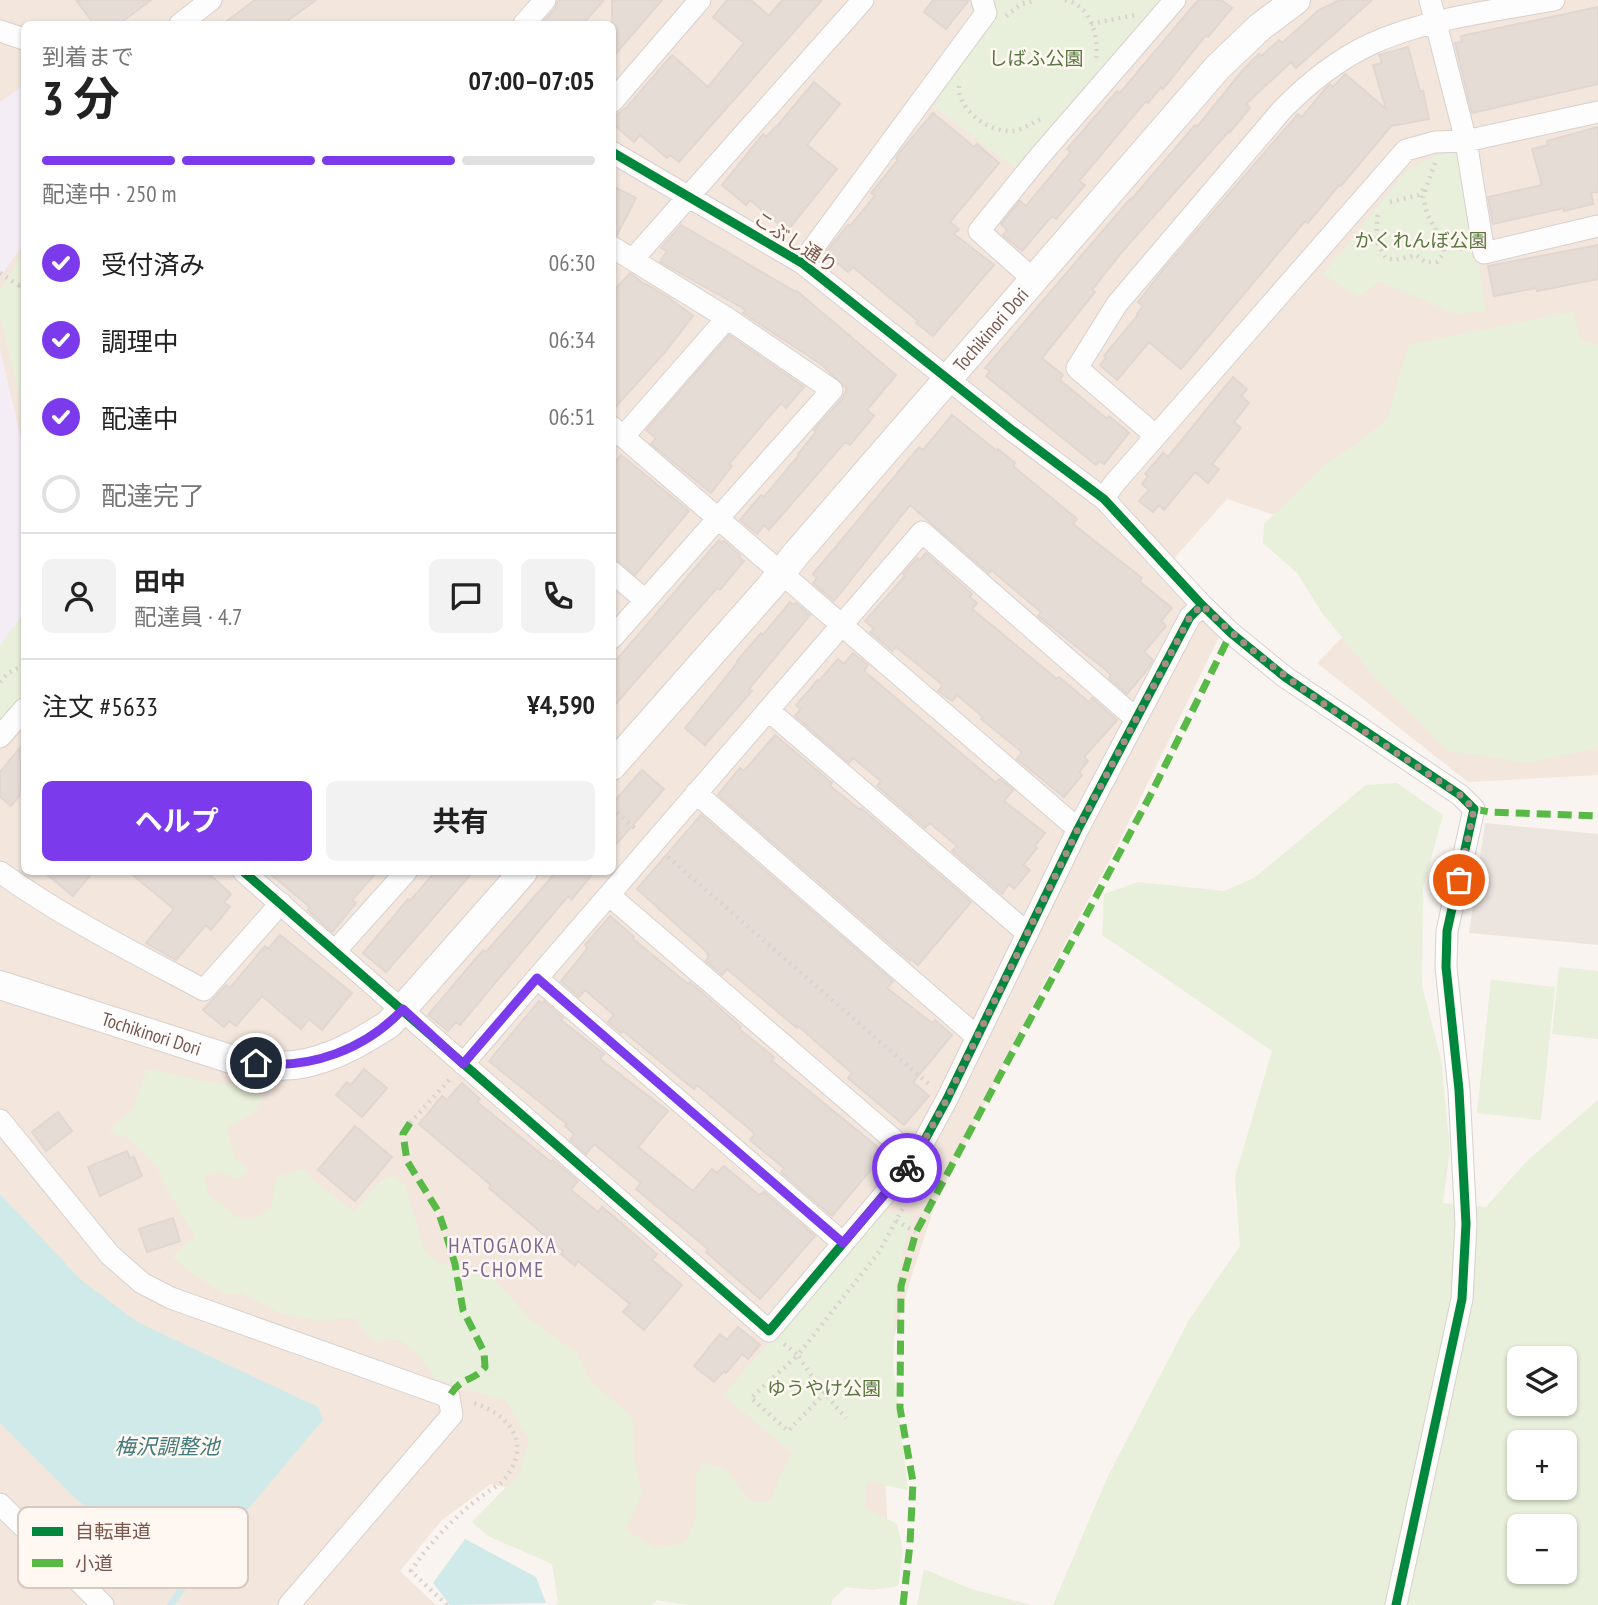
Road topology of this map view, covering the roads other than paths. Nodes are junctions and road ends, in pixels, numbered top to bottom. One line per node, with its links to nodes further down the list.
1 (211, 0): 10 (street)
2 (545, 0): 11 (street)
3 (700, 0): 15 (street)
4 (863, 0): 19 (street)
5 (982, 0): 23 (street)
6 (1175, 0): 24 (street)
7 (1296, 0): 24 (street, Tochikinori Dori)
8 (1430, 0): 12 (street)
9 (1554, 0): 12 (street)
10 (184, 21)
11 (527, 21)
12 (1436, 22): 17 (street); 28 (street)
13 (0, 31): 14 (street)
14 (21, 39)
15 (616, 97)
16 (1598, 113): 17 (street)
17 (1466, 141): 20 (street); 28 (street)
18 (616, 154): 19 (street, こぶし通り)
19 (689, 195): 22 (street); 23 (street, こぶし通り)
20 (1598, 226)
21 (616, 249): 22 (street)
22 (633, 259): 25 (street)
23 (802, 263): 26 (street, こぶし通り)
24 (1034, 280): 26 (street, Tochikinori Dori)
25 (727, 318): 27 (street); 30 (street)
26 (948, 379): 29 (street, こぶし通り); 31 (street, Tochikinori Dori)
27 (618, 432): 30 (street)
28 (1156, 436): 29 (street)
29 (1104, 499): 34 (street, こぶし通り)
30 (718, 519): 31 (street); 33 (street)
31 (782, 572): 35 (street); 41 (street, Tochikinori Dori)
32 (616, 575): 33 (street)
33 (645, 600): 36 (street)
34 (1202, 605): 39 (street); 65 (street, こぶし通り)
35 (841, 625): 37 (street); 39 (street); 43 (street)
36 (616, 633)
37 (768, 710): 42 (street); 50 (street)
38 (21, 712): 40 (street)
39 (1135, 718): 43 (street)
40 (0, 737)
41 (616, 761)
42 (696, 793): 48 (street); 55 (street)
43 (1078, 829): 50 (street)
44 (0, 872): 49 (street)
45 (248, 875): 49 (street)
46 (403, 875): 51 (street)
47 (520, 875): 54 (street, Tochikinori Dori)
48 (609, 895): 52 (street); 58 (street)
49 (281, 903): 51 (street)
50 (1027, 933): 55 (street)
51 (336, 950): 54 (street)
52 (537, 978): 56 (street); 59 (street)
53 (0, 985): 54 (street, Tochikinori Dori)
54 (403, 1009): 56 (street)
55 (976, 1036): 58 (street)
56 (463, 1064): 59 (street)
57 (0, 1120): 64 (street)
58 (915, 1158): 59 (street)
59 (843, 1243)
60 (0, 1504): 61 (street)
61 (18, 1522)
62 (86, 1588): 63 (street)
63 (103, 1605)
64 (289, 1605)
65 (1396, 1605)

